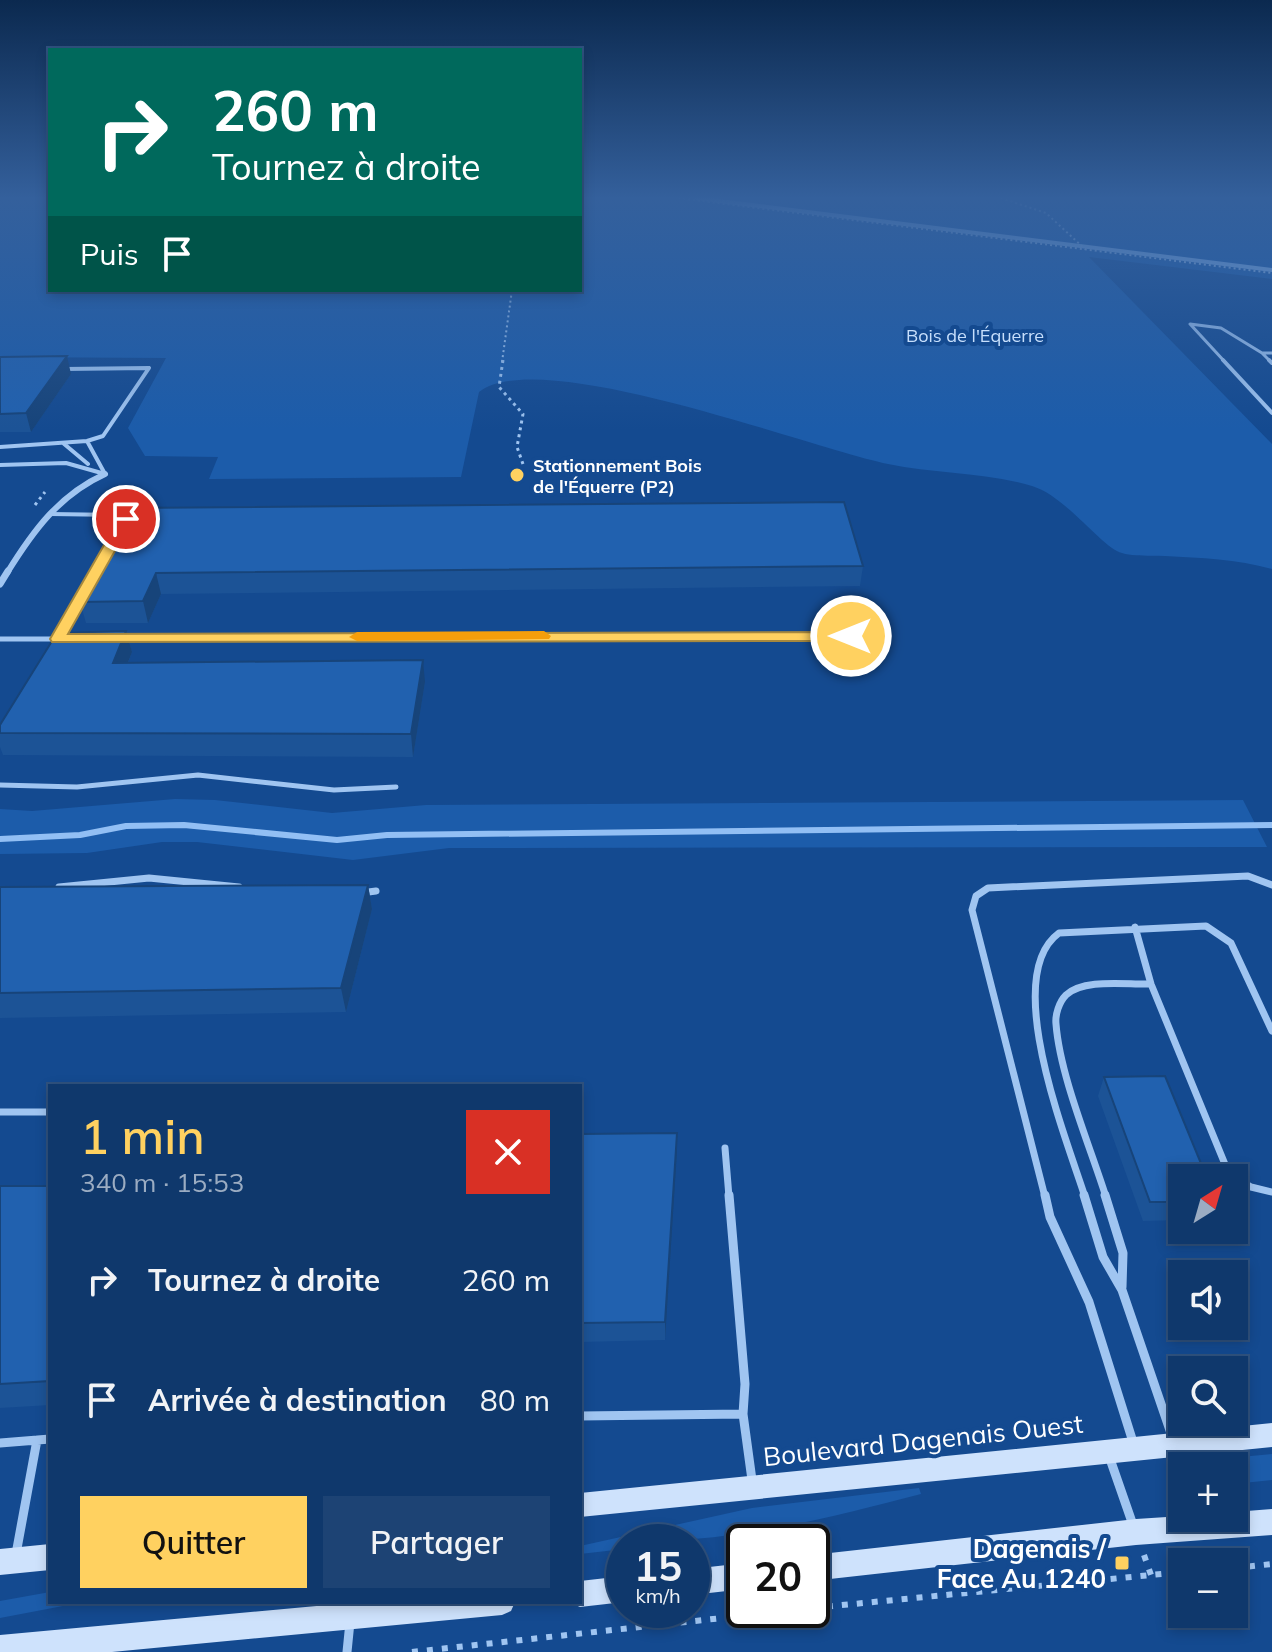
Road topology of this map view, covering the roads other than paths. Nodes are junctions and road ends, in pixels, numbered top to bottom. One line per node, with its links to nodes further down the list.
1 (1262, 353): 2 (lane); 3 (lane); 5 (lane)
2 (1272, 353)
3 (1272, 363)
4 (57, 369): 6 (lane)
5 (1272, 413)
6 (87, 441): 7 (lane); 10 (lane)
7 (63, 443): 8 (lane); 10 (lane)
8 (0, 447)
9 (1, 464): 10 (lane)
10 (105, 474): 11 (street)
11 (48, 514): 12 (lane); 14 (street)
12 (120, 526)
13 (111, 541): 18 (lane)
14 (3, 575): 15 (street)
15 (0, 584)
16 (851, 636): 20 (lane)
17 (0, 639): 18 (lane)
18 (57, 639): 19 (lane); 21 (lane)
19 (72, 639)
20 (115, 639)
21 (50, 652)
22 (0, 785): 23 (lane)
23 (396, 787)
24 (1272, 885): 44 (lane)
25 (54, 888): 26 (lane)
26 (254, 890)
27 (376, 891): 28 (lane)
28 (353, 893)
29 (1135, 927): 30 (lane); 31 (lane); 36 (lane)
30 (1151, 984): 35 (lane); 36 (lane)
31 (1272, 1031)
32 (0, 1112): 33 (lane)
33 (48, 1112)
34 (725, 1148): 37 (lane)
35 (1272, 1192)
36 (1122, 1290): 43 (lane)
37 (743, 1414): 38 (lane); 46 (lane)
38 (582, 1416)
39 (1272, 1435): 43 (main road, Boulevard Dagenais Ouest)
40 (48, 1439): 41 (lane)
41 (37, 1440): 42 (lane); 55 (lane)
42 (0, 1443)
43 (1175, 1444): 44 (main road, Boulevard Dagenais Ouest)
44 (1135, 1448): 45 (main road, Boulevard Dagenais Ouest)
45 (1107, 1451): 46 (main road, Boulevard Dagenais Ouest); 53 (lane)
46 (753, 1488): 47 (main road, Boulevard Dagenais Ouest)
47 (582, 1505)
48 (1272, 1512): 49 (main road)
49 (1248, 1517)
50 (1272, 1522): 51 (main road)
51 (1248, 1524)
52 (1168, 1529): 53 (main road)
53 (1136, 1532): 56 (main road)
54 (48, 1557): 55 (main road)
55 (7, 1561)
56 (830, 1566)
57 (606, 1591): 58 (main road)
58 (582, 1594)
59 (464, 1604): 60 (main road)
60 (351, 1610): 61 (main road); 62 (lane)
61 (0, 1649)
62 (347, 1652)

